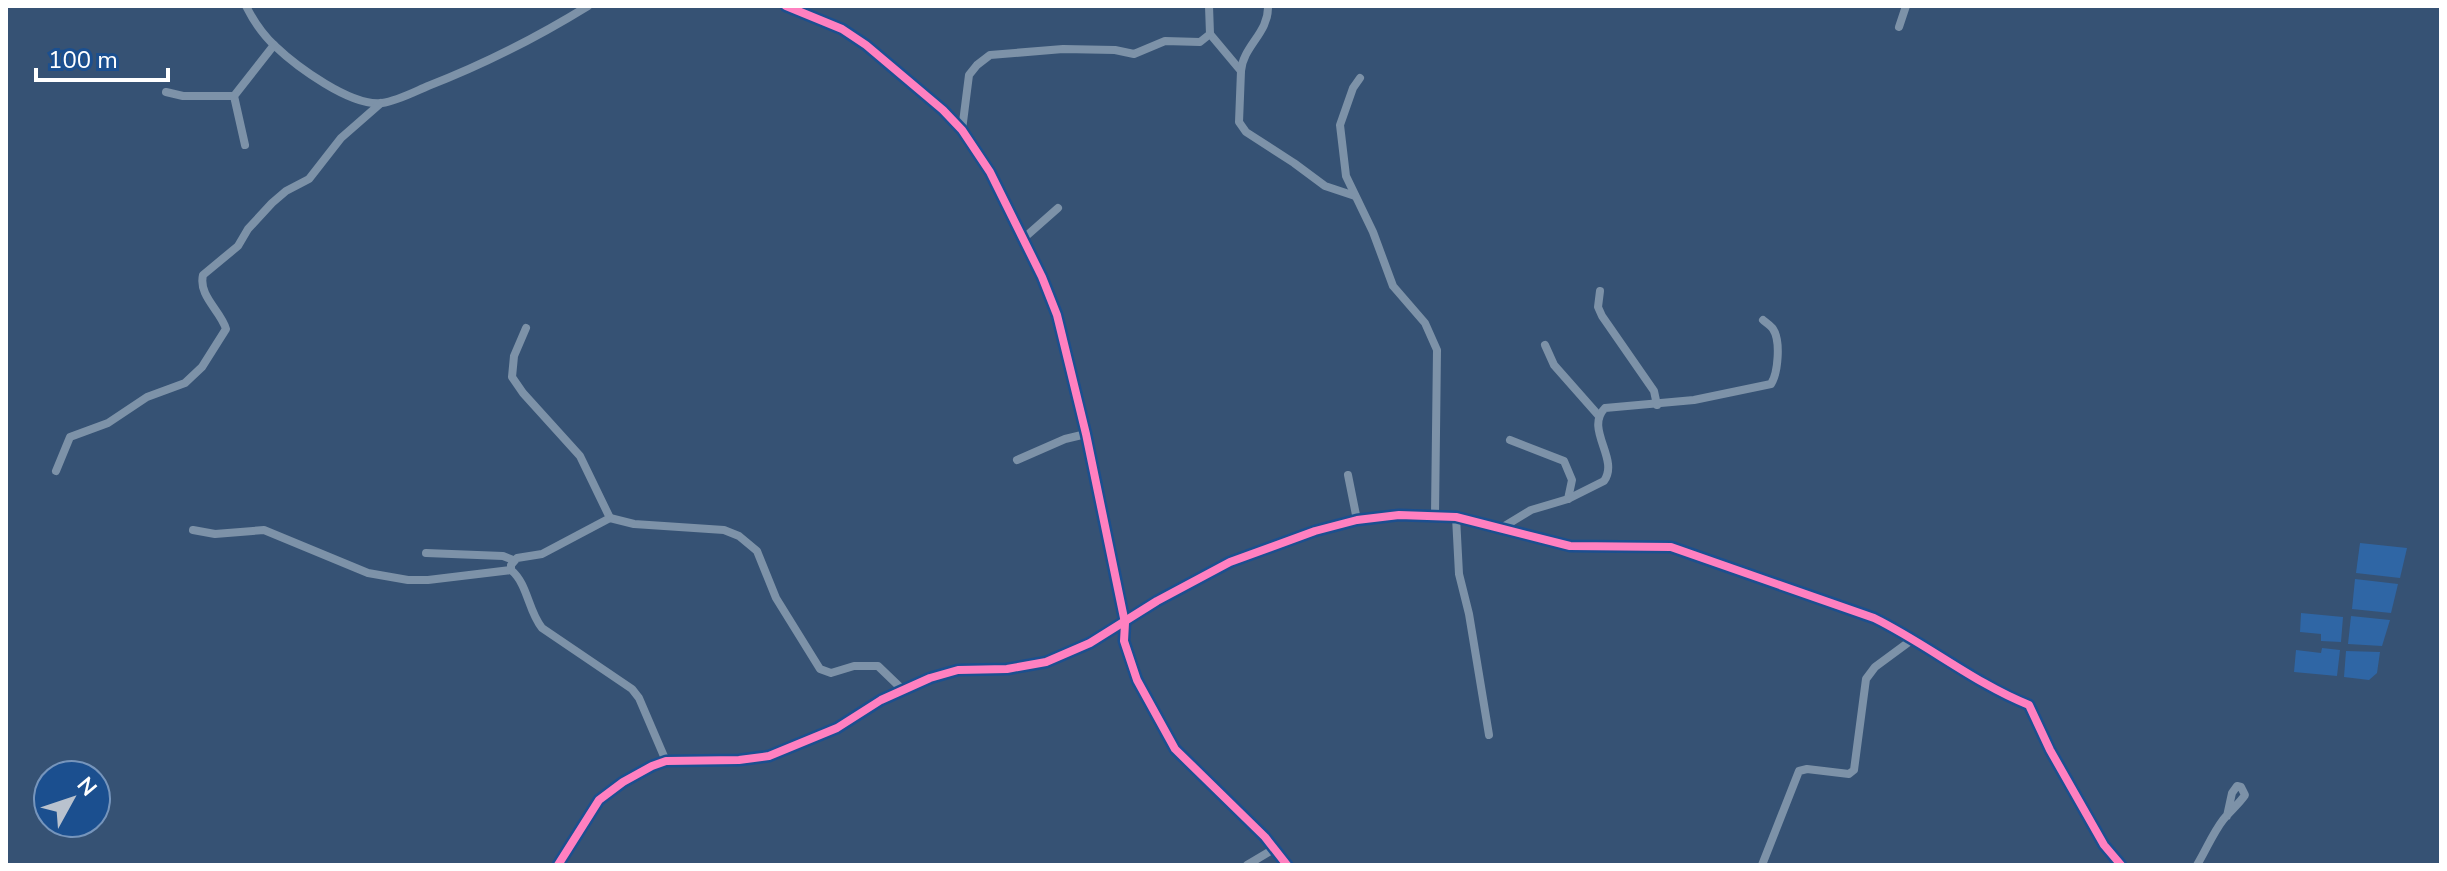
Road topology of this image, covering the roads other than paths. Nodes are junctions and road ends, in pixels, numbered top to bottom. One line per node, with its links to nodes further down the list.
1 (246, 6): 9 (street)
2 (588, 6): 14 (street)
3 (786, 6): 15 (street)
4 (1209, 6): 8 (street)
5 (1268, 6): 10 (street)
6 (1906, 6): 7 (street)
7 (1899, 27)
8 (1210, 34): 10 (street); 15 (street)
9 (274, 45): 13 (street); 14 (street)
10 (1241, 71): 17 (street)
11 (1360, 78): 17 (street)
12 (166, 92): 13 (street)
13 (234, 96): 16 (street)
14 (381, 103): 29 (street)
15 (962, 130): 19 (street)
16 (245, 145)
17 (1355, 196): 32 (street)
18 (1058, 208): 19 (street)
19 (1024, 238): 26 (street)
20 (1600, 291): 24 (street)
21 (1763, 320): 24 (street)
22 (526, 328): 34 (street)
23 (1545, 345): 25 (street)
24 (1657, 405): 25 (street)
25 (1599, 416): 31 (street)
26 (1086, 434): 28 (street); 40 (street)
27 (1510, 440): 31 (street)
28 (1017, 460)
29 (56, 471)
30 (1348, 475): 35 (street)
31 (1568, 499): 36 (street)
32 (1435, 515): 33 (street); 35 (street)
33 (1456, 517): 36 (street); 43 (street)
34 (610, 518): 39 (street); 42 (street)
35 (1357, 520): 40 (street)
36 (1503, 527): 41 (street)
37 (193, 530): 39 (street)
38 (426, 553): 39 (street)
39 (512, 565): 44 (street)
40 (1125, 623): 42 (street); 46 (street)
41 (1913, 639): 50 (street); 51 (street)
42 (904, 691): 44 (street)
43 (1489, 735)
44 (666, 761): 47 (street)
45 (2227, 816): 52 (street)
46 (1274, 849): 48 (street); 49 (street)
47 (558, 865)
48 (1247, 865)
49 (1287, 865)
50 (1762, 865)
51 (2121, 865)
52 (2197, 865)

